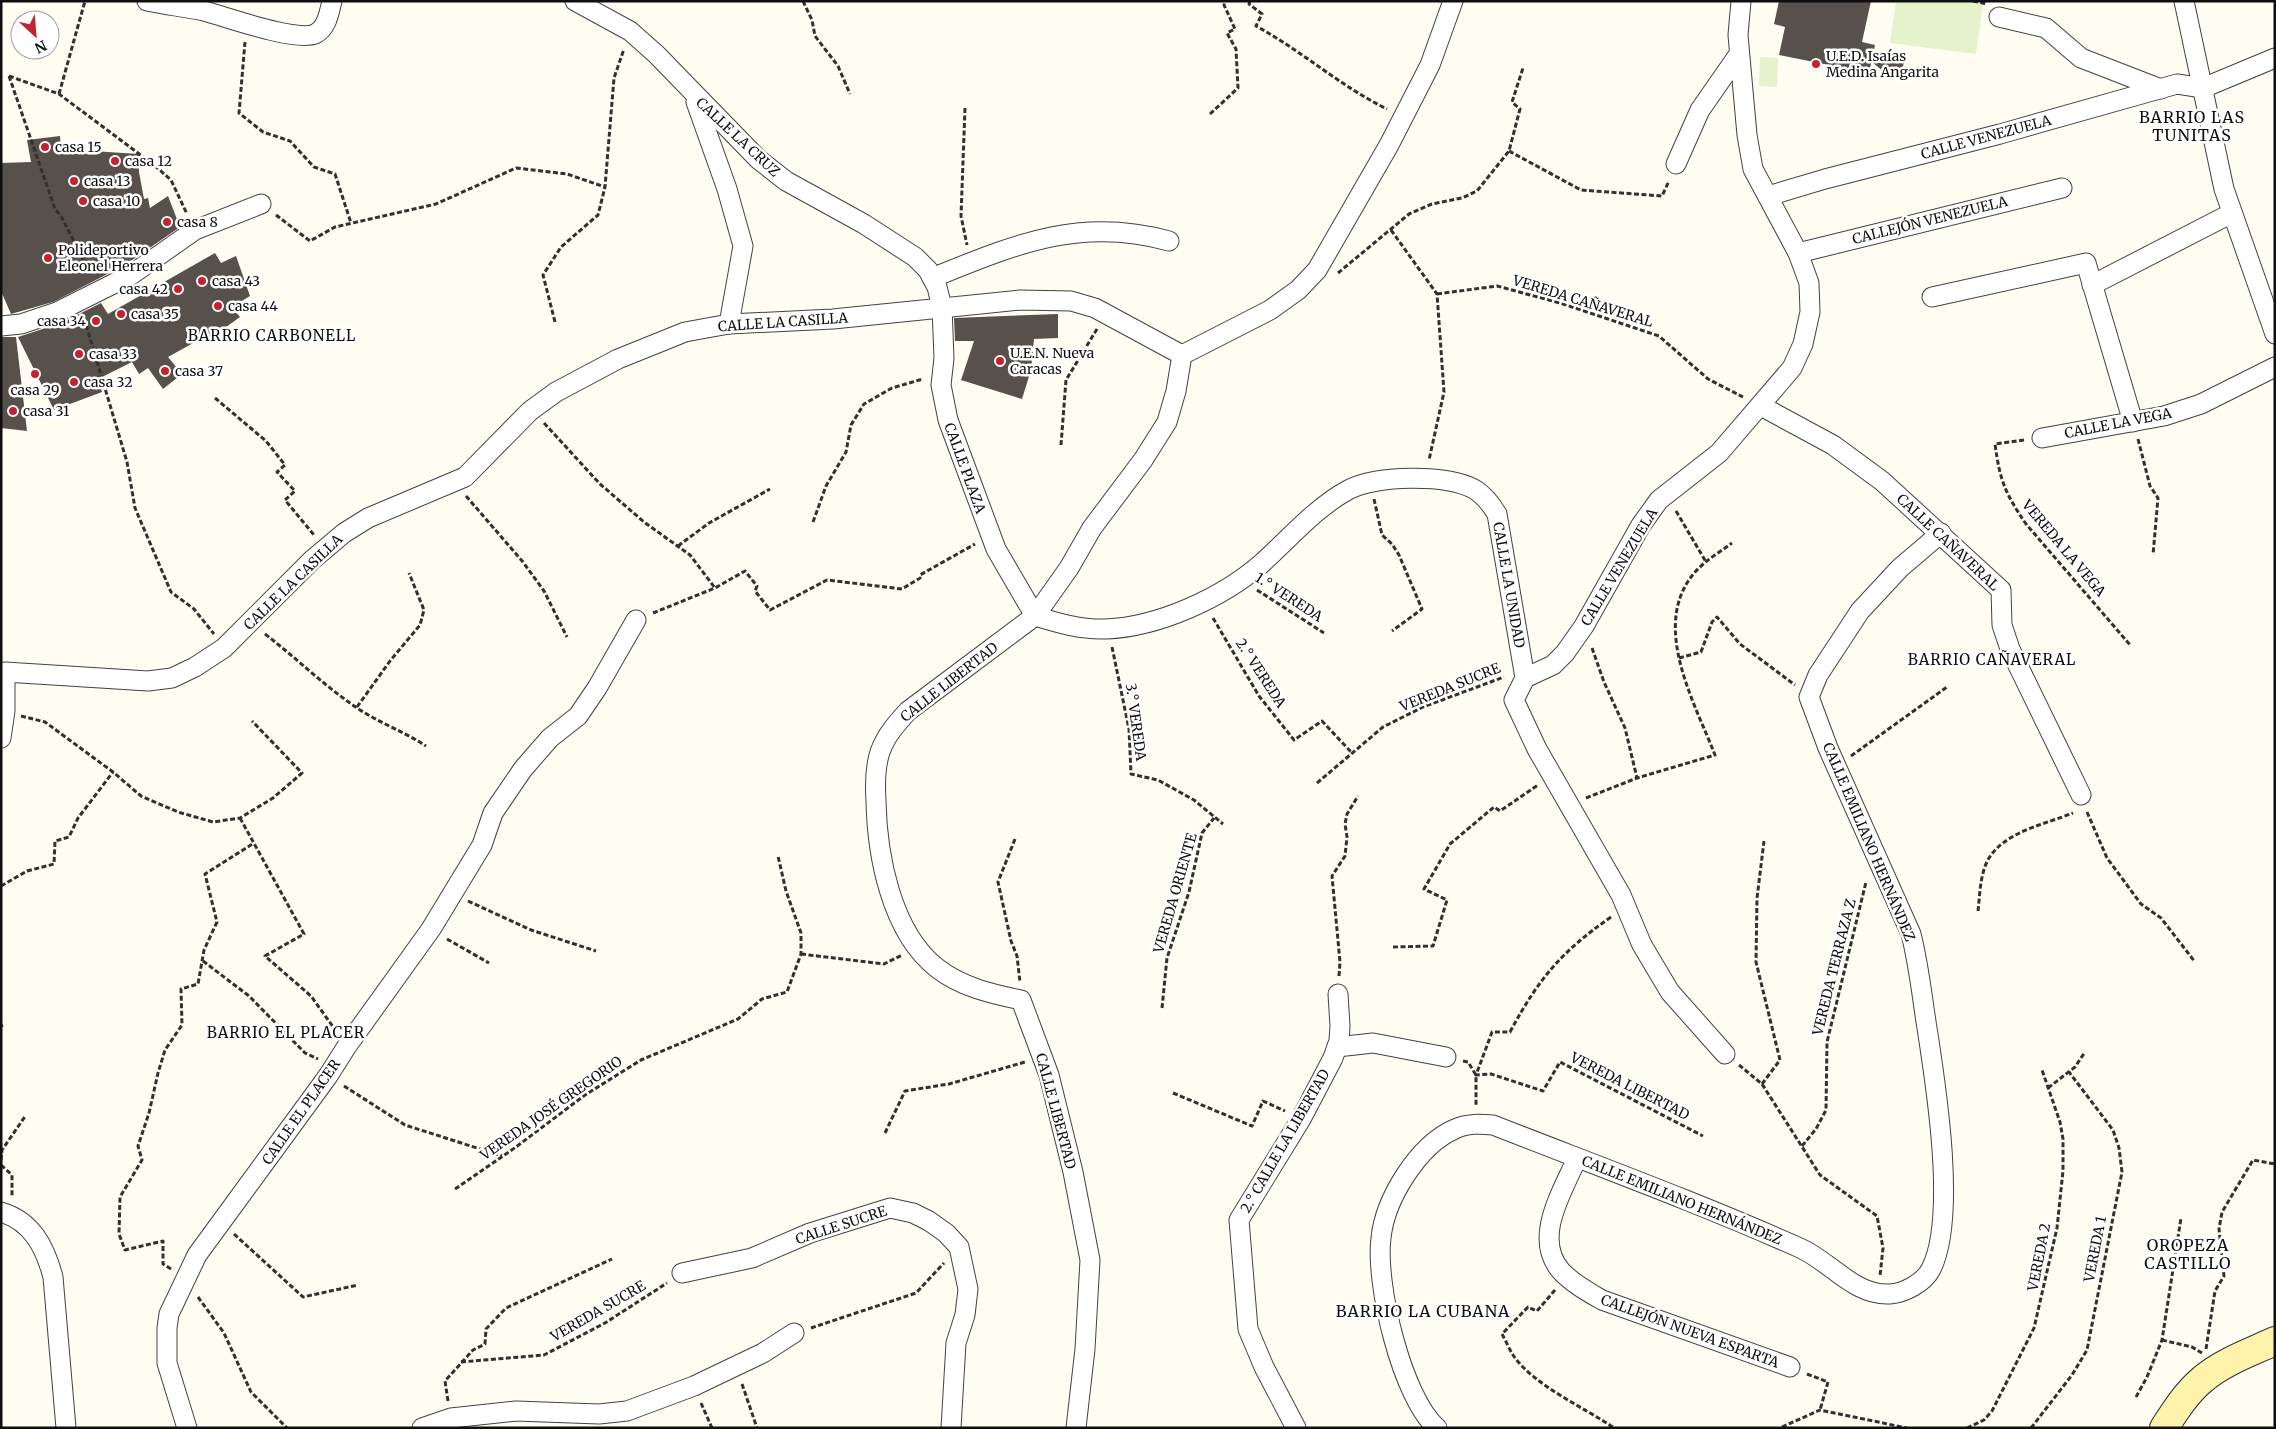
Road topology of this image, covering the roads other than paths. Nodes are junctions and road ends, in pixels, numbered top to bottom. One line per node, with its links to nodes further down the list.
1 (147, 1): 2 (street)
2 (332, 1)
3 (575, 1): 12 (street, CALLE LA CRUZ)
4 (1453, 1): 27 (street)
5 (2184, 1): 10 (street)
6 (1744, 6): 8 (street, CALLE VENEZUELA)
7 (1999, 17): 11 (street)
8 (1739, 54): 13 (street); 15 (street, CALLE VENEZUELA)
9 (2275, 58): 10 (street)
10 (2203, 88): 11 (street, CALLE VENEZUELA); 17 (street)
11 (2160, 89): 15 (street, CALLE VENEZUELA)
12 (693, 94): 20 (street, CALLE LA CRUZ); 24 (street)
13 (1676, 164)
14 (2062, 188): 19 (street, CALLEJÓN VENEZUELA)
15 (1768, 196): 19 (street, CALLE VENEZUELA)
16 (261, 204): 25 (street)
17 (2232, 213): 21 (street); 26 (street)
18 (1169, 241): 20 (street)
19 (1798, 253): 29 (street, CALLE VENEZUELA)
20 (932, 278): 23 (street, CALLE LA CRUZ)
21 (2092, 285): 22 (street); 30 (street)
22 (1932, 297)
23 (942, 307): 24 (street, CALLE LA CASILLA); 27 (street, CALLE LA CASILLA); 33 (street, CALLE PLAZA)
24 (729, 324): 36 (street, CALLE LA CASILLA)
25 (1, 326)
26 (2275, 334)
27 (1182, 355): 33 (street, CALLE LIBERTAD)
28 (2275, 367): 30 (street, CALLE LA VEGA)
29 (1761, 406): 32 (street, CALLE CAÑAVERAL); 35 (street, CALLE VENEZUELA)
30 (2133, 422): 31 (street, CALLE LA VEGA)
31 (2042, 438)
32 (1941, 533): 37 (street, CALLE CAÑAVERAL); 42 (street, CALLE EMILIANO HERNÁNDEZ)
33 (1035, 616): 35 (street, CALLE LA UNIDAD); 52 (street, CALLE LIBERTAD)
34 (636, 620): 49 (street, CALLE EL PLACER)
35 (1524, 674): 40 (street)
36 (1, 738)
37 (2083, 801)
38 (1338, 994): 39 (street, 2.° CALLE LA LIBERTAD)
39 (1337, 1047): 41 (street); 53 (street, 2.° CALLE LA LIBERTAD)
40 (1725, 1054)
41 (1446, 1057)
42 (1577, 1158): 47 (street, CALLEJÓN NUEVA ESPARTA); 54 (street, CALLE EMILIANO HERNÁNDEZ)
43 (7, 1214): 48 (street)
44 (682, 1273): 51 (street, CALLE SUCRE)
45 (794, 1333): 50 (street)
46 (2275, 1341): 55 (street)
47 (1790, 1367)
48 (66, 1428)
49 (187, 1428)
50 (422, 1428)
51 (951, 1428)
52 (1076, 1428)
53 (1296, 1428)
54 (1437, 1428)
55 (2164, 1428)

